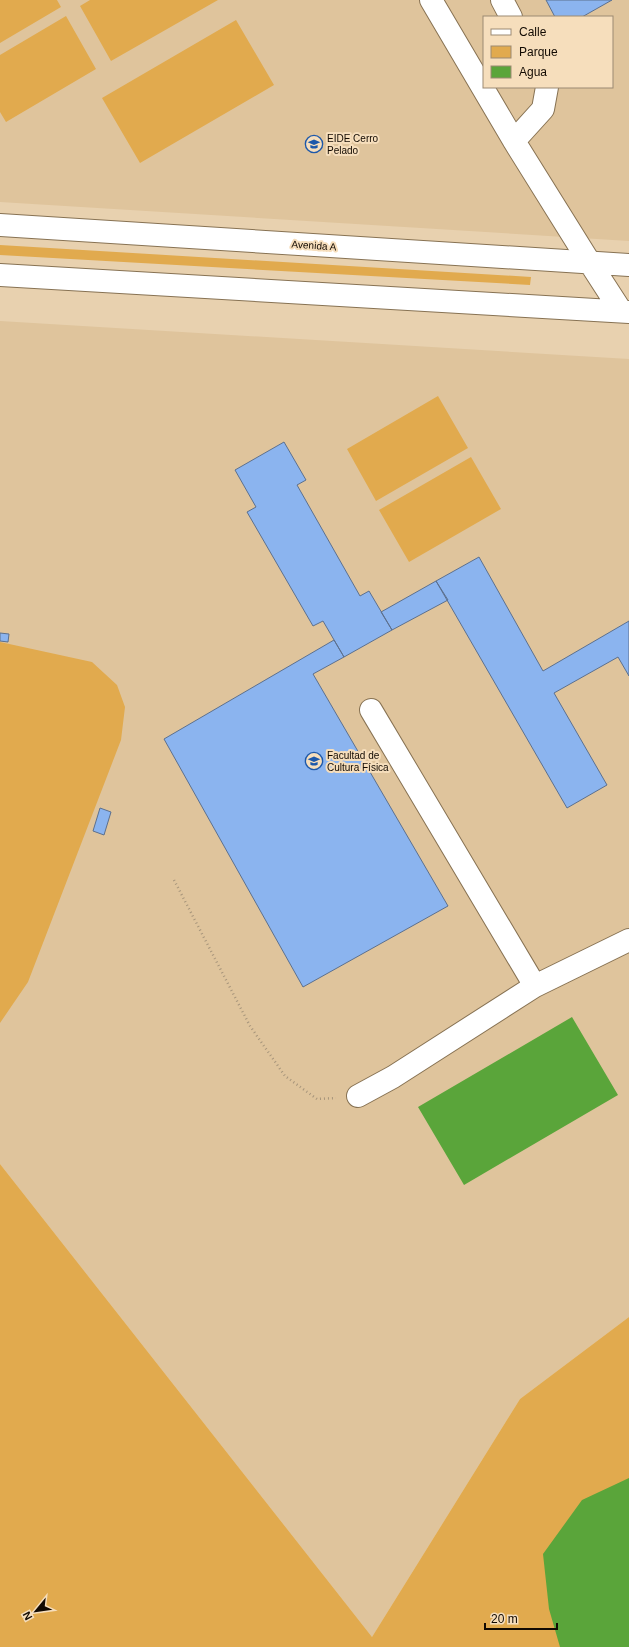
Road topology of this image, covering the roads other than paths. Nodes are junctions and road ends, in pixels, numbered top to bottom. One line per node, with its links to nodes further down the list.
1 (432, 0): 5 (main road)
2 (502, 0): 3 (main road)
3 (510, 16)
4 (483, 88): 7 (main road)
5 (483, 88)
6 (547, 88): 7 (main road)
7 (514, 141): 9 (main road)
8 (0, 225): 9 (main road, Avenida A)
9 (590, 263): 10 (main road, Avenida A); 12 (main road)
10 (629, 265)
11 (0, 275): 12 (main road)
12 (626, 316)
13 (371, 710): 15 (main road)
14 (629, 940): 15 (main road)
15 (535, 986): 16 (main road)
16 (358, 1096)

